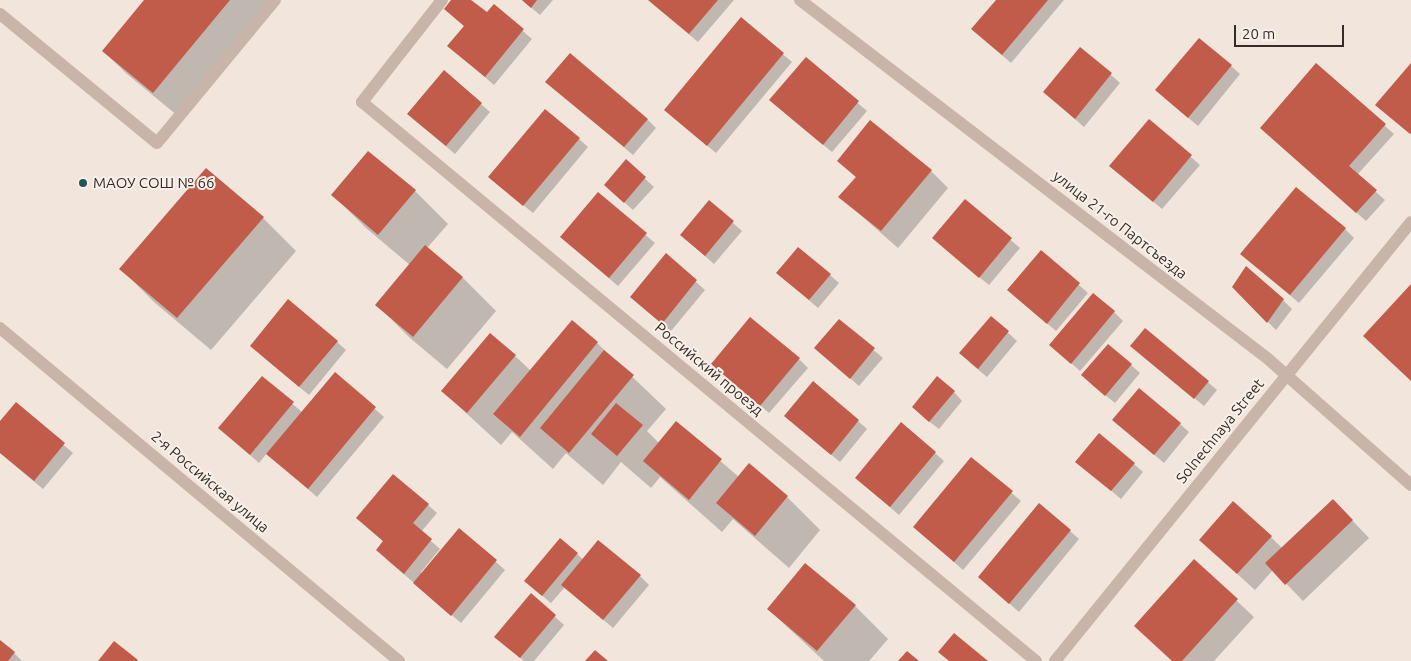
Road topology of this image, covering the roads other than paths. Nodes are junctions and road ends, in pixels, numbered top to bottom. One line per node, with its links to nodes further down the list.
1 (275, 0): 4 (street)
2 (442, 0): 10 (street, Российский проезд)
3 (800, 0): 7 (street, улица 21-го Партсъезда)
4 (0, 14)
5 (1411, 222): 7 (street, Solnechnaya Street)
6 (0, 328): 9 (street, 2-я Российская улица)
7 (1286, 376): 8 (street, улица 21-го Партсъезда); 11 (street, Solnechnaya Street)
8 (1411, 485)
9 (399, 661)
10 (1036, 661)
11 (1055, 661)

